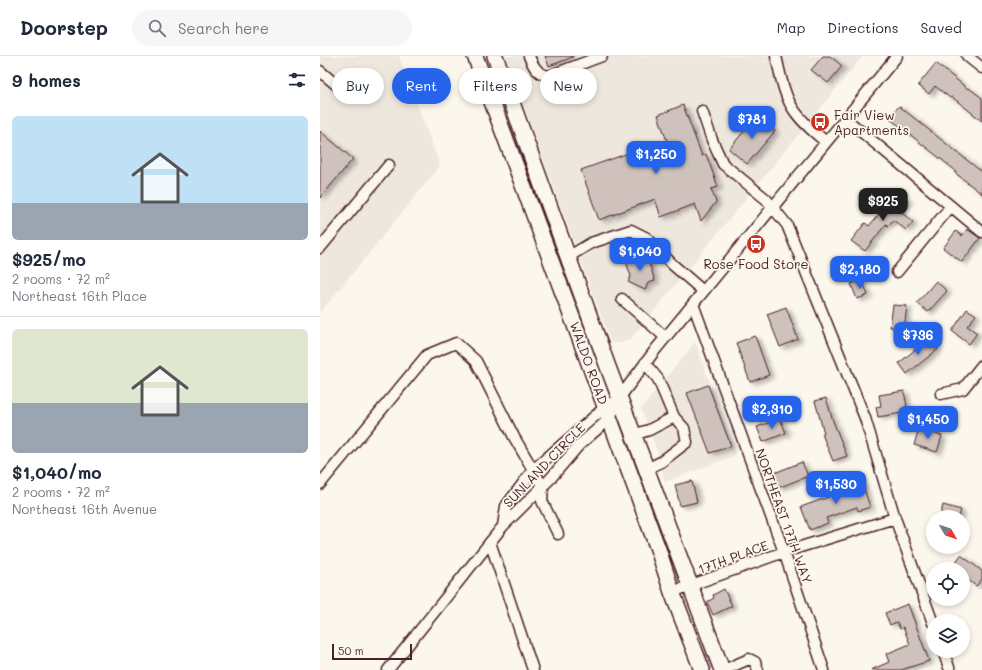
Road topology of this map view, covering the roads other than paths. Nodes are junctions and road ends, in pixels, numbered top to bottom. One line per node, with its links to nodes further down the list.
1 (475, 56): 29 (highway, WALDO ROAD)
2 (495, 56): 19 (highway, WALDO ROAD)
3 (529, 56): 4 (street)
4 (602, 56)
5 (776, 56): 13 (street)
6 (897, 56): 12 (street)
7 (967, 56): 8 (street)
8 (982, 68)
9 (320, 71): 10 (street)
10 (332, 81)
11 (702, 111): 15 (street)
12 (846, 119): 13 (street); 16 (street)
13 (826, 142): 15 (street)
14 (389, 165): 18 (street)
15 (773, 206): 21 (street); 36 (street)
16 (950, 206): 17 (street); 20 (street)
17 (982, 232)
18 (320, 248)
19 (568, 257): 21 (street); 28 (highway, WALDO ROAD)
20 (897, 272)
21 (703, 291): 23 (street)
22 (622, 299): 24 (street)
23 (693, 304): 24 (street); 40 (street, NORTHEAST 17TH WAY)
24 (665, 338): 25 (street)
25 (645, 363): 28 (street); 30 (street)
26 (982, 365): 27 (street)
27 (941, 394)
28 (620, 397): 29 (street, SUNLAND CIRCLE); 31 (highway, WALDO ROAD)
29 (607, 413): 33 (street, SUNLAND CIRCLE); 35 (street, SUNLAND CIRCLE); 42 (highway, WALDO ROAD)
30 (674, 417): 31 (street); 32 (street)
31 (633, 434): 32 (highway, WALDO ROAD)
32 (646, 469): 41 (highway, WALDO ROAD)
33 (533, 470): 34 (street); 35 (street); 37 (street, SUNLAND CIRCLE)
34 (320, 484)
35 (543, 487): 37 (street, SUNLAND CIRCLE); 38 (street)
36 (895, 518): 40 (street, 17TH PLACE); 43 (street)
37 (503, 526): 39 (street, SUNLAND CIRCLE)
38 (558, 534)
39 (490, 542): 45 (street, SUNLAND CIRCLE); 46 (street)
40 (784, 552): 41 (street, 17TH PLACE); 50 (street, NORTHEAST 17TH WAY)
41 (690, 586): 42 (street, 17TH PLACE); 48 (highway, WALDO ROAD)
42 (672, 592): 47 (highway, WALDO ROAD)
43 (930, 614)
44 (946, 658): 51 (street)
45 (388, 670)
46 (533, 670)
47 (702, 670)
48 (723, 670): 49 (street)
49 (758, 670)
50 (824, 670)
51 (950, 670)

